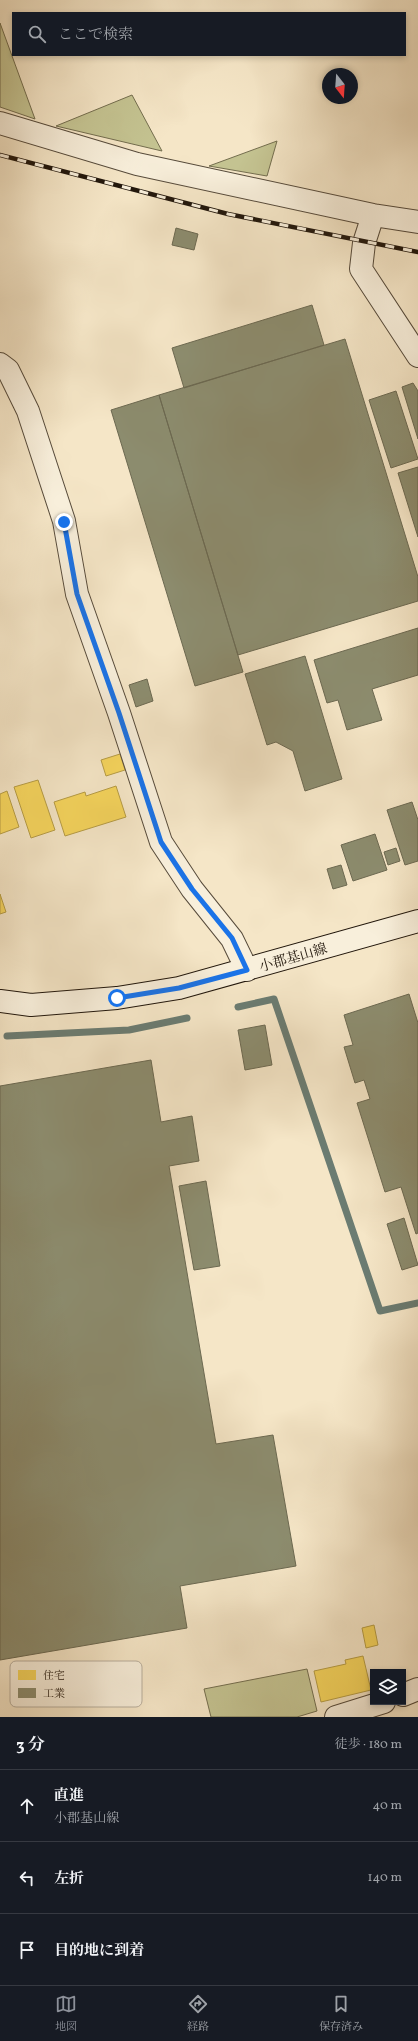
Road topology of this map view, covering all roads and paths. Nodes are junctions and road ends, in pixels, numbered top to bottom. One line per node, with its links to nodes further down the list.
1 (0, 123): 2 (street)
2 (373, 216): 3 (street); 4 (street)
3 (418, 222)
4 (418, 356)
5 (0, 364): 7 (street)
6 (418, 921): 7 (street, 小郡基山線)
7 (247, 970): 8 (street, 小郡基山線)
8 (0, 1001)
9 (418, 1689): 10 (street)
10 (406, 1694)
11 (374, 1705): 12 (street)
12 (336, 1717)

